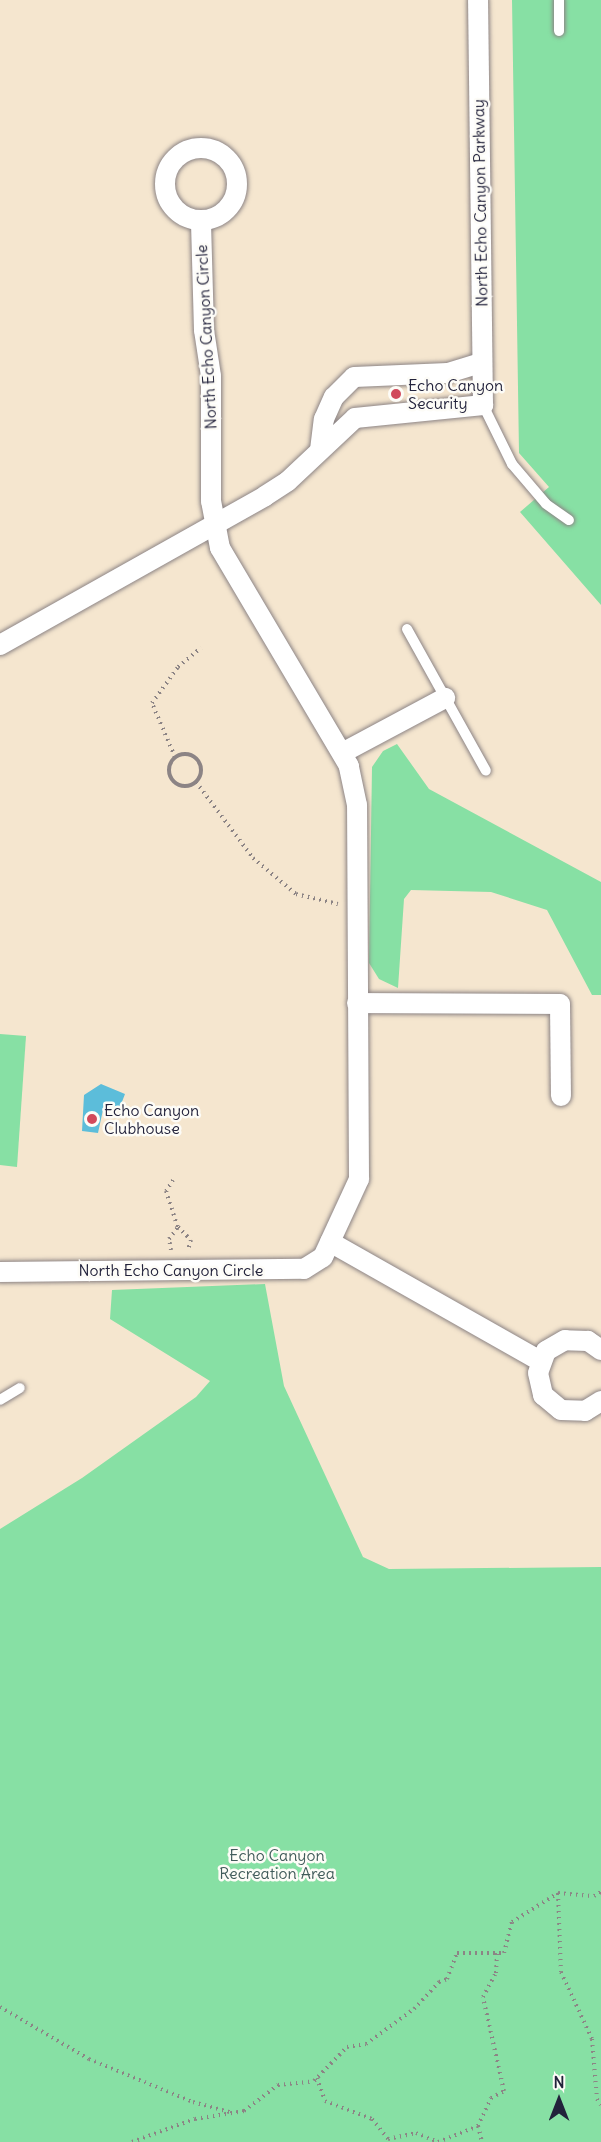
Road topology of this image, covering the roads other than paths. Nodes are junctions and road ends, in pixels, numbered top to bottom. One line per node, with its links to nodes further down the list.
1 (478, 0): 5 (street, North Echo Canyon Parkway)
2 (559, 0): 3 (lane)
3 (559, 31)
4 (201, 221): 9 (street, North Echo Canyon Circle)
5 (481, 363): 6 (street, North Echo Canyon Parkway); 7 (street)
6 (483, 405): 7 (street); 8 (lane)
7 (320, 450): 9 (street)
8 (569, 520)
9 (215, 525): 11 (street); 13 (street, North Echo Canyon Circle)
10 (407, 629): 12 (lane)
11 (0, 645)
12 (445, 698): 13 (street); 14 (lane)
13 (342, 753): 15 (street, North Echo Canyon Circle)
14 (486, 771)
15 (357, 1003): 16 (street); 17 (street, North Echo Canyon Circle)
16 (561, 1096)
17 (330, 1242): 18 (street, North Echo Canyon Circle); 20 (street)
18 (0, 1272)
19 (601, 1350): 20 (street)
20 (540, 1361): 23 (street)
21 (20, 1388): 22 (lane)
22 (0, 1400)
23 (601, 1401)

